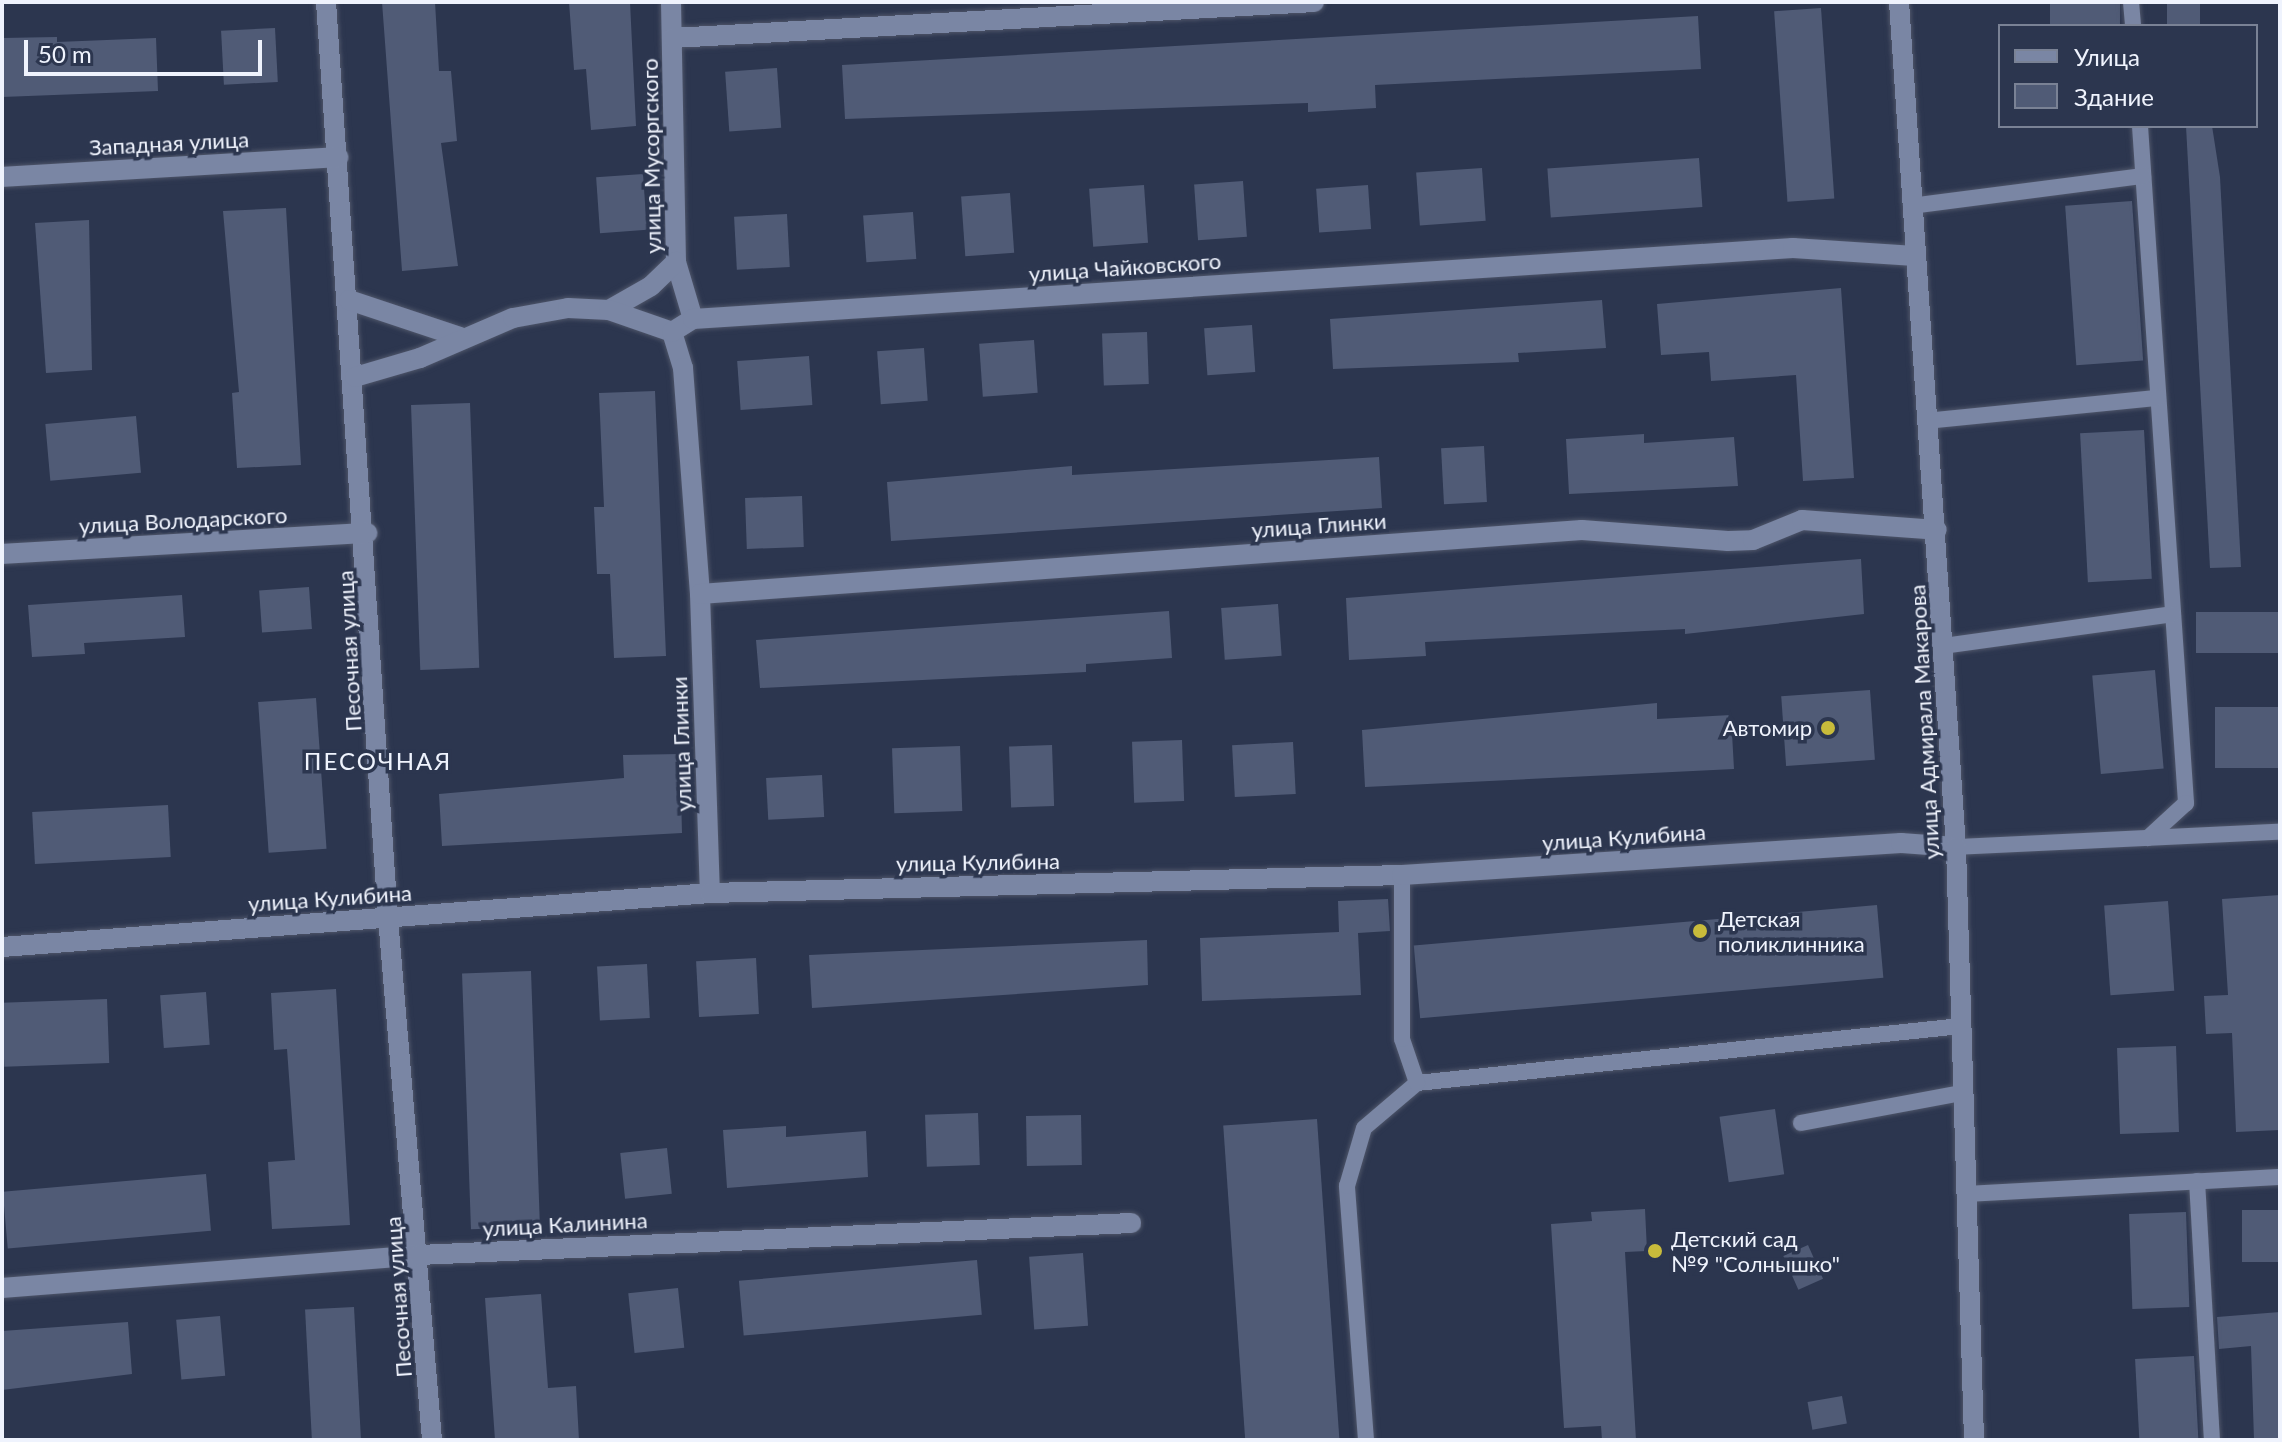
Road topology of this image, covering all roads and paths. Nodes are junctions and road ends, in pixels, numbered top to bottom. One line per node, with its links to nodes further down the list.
1 (326, 2): 9 (street, Песочная улица)
2 (671, 2): 7 (street, улица Мусоргского)
3 (1314, 2): 7 (street, улица Мусоргского)
4 (1899, 2): 12 (street, улица Адмирала Макарова)
5 (2131, 2): 6 (lane)
6 (2133, 24)
7 (673, 38): 14 (street, улица Мусоргского)
8 (2140, 128): 10 (lane)
9 (338, 157): 11 (street, Западная улица); 15 (street, Песочная улица)
10 (2143, 176): 12 (lane); 21 (lane)
11 (2, 177)
12 (1911, 206): 13 (street, улица Адмирала Макарова)
13 (1915, 256): 17 (street, улица Чайковского); 22 (street, улица Адмирала Макарова)
14 (676, 262): 16 (street); 17 (street, улица Мусоргского)
15 (349, 300): 19 (street); 20 (street, Песочная улица)
16 (609, 310): 18 (street); 19 (street)
17 (693, 319): 18 (street, улица Чайковского)
18 (672, 332): 26 (street, улица Глинки)
19 (460, 337): 20 (street)
20 (355, 377): 24 (street, Песочная улица)
21 (2158, 398): 22 (lane); 27 (lane)
22 (1926, 421): 23 (street, улица Адмирала Макарова)
23 (1937, 530): 26 (street, улица Глинки); 28 (street, улица Адмирала Макарова)
24 (367, 533): 25 (street, улица Володарского); 34 (street, Песочная улица)
25 (2, 554)
26 (700, 594): 33 (street, улица Глинки)
27 (2173, 614): 28 (lane); 30 (lane)
28 (1943, 646): 31 (street, улица Адмирала Макарова)
29 (2280, 832): 30 (lane)
30 (2148, 838): 31 (lane)
31 (1956, 847): 32 (street, улица Кулибина); 36 (street, улица Адмирала Макарова)
32 (1402, 875): 33 (street, улица Кулибина); 37 (lane)
33 (710, 893): 34 (street, улица Кулибина)
34 (388, 918): 35 (street, улица Кулибина); 44 (street, Песочная улица)
35 (2, 947)
36 (1961, 1026): 37 (lane); 38 (street, улица Адмирала Макарова)
37 (1417, 1083): 47 (lane)
38 (1962, 1093): 39 (lane); 42 (street, улица Адмирала Макарова)
39 (1801, 1123)
40 (2280, 1177): 41 (lane)
41 (2197, 1181): 42 (lane); 49 (lane)
42 (1965, 1194): 48 (street, улица Адмирала Макарова)
43 (1131, 1223): 44 (street, улица Калинина)
44 (419, 1255): 45 (street, улица Калинина); 46 (street, Песочная улица)
45 (2, 1288)
46 (432, 1440)
47 (1366, 1440)
48 (1974, 1440)
49 (2212, 1440)

